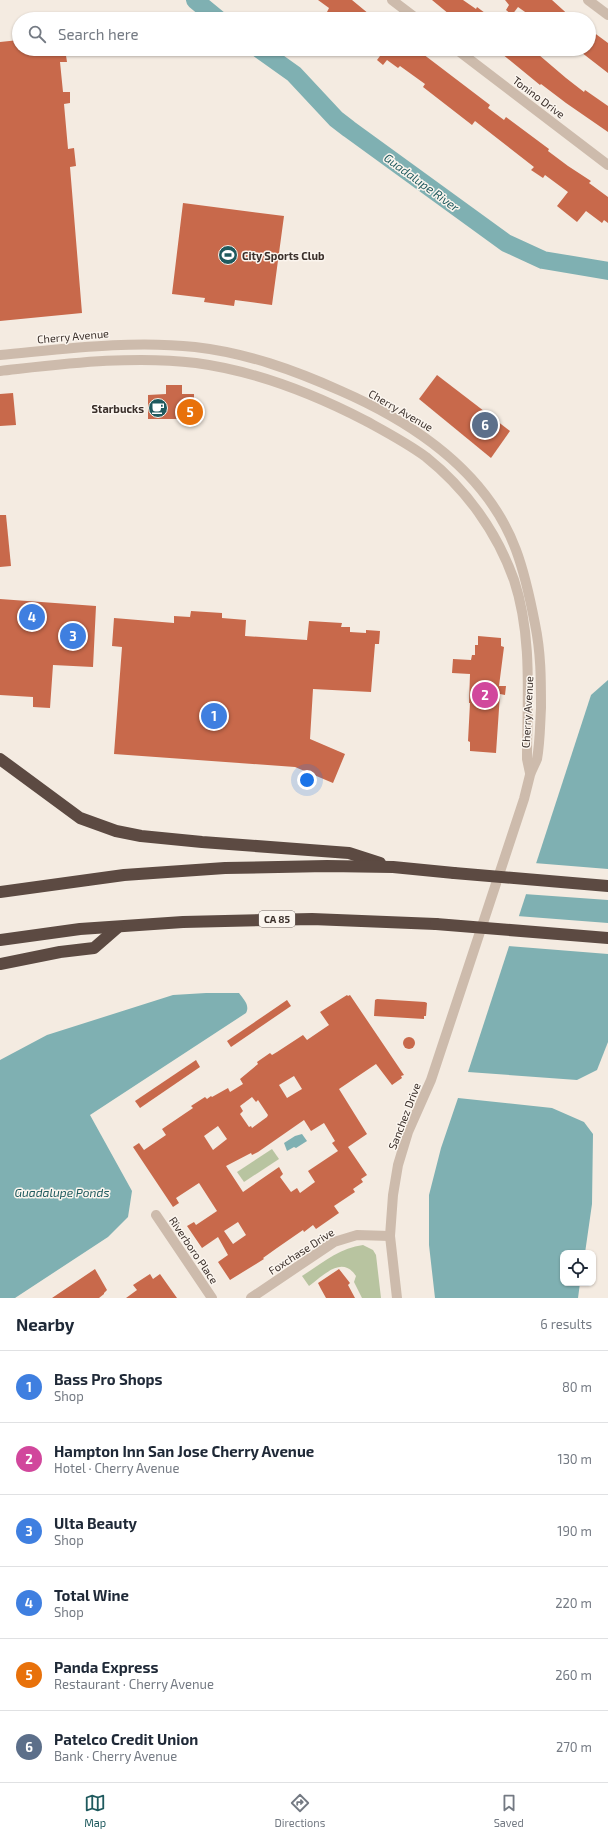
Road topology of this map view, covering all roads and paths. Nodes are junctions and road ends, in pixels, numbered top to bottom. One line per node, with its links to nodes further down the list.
1 (392, 0): 3 (street)
2 (588, 0): 4 (street)
3 (408, 12)
4 (608, 15)
5 (465, 56): 6 (street, Tonino Drive)
6 (608, 165)
7 (0, 354): 10 (street, Cherry Avenue)
8 (0, 371): 10 (street, Cherry Avenue)
9 (0, 759): 11 (highway)
10 (530, 773): 18 (street, Cherry Avenue)
11 (393, 867): 12 (highway, bridge); 13 (highway)
12 (608, 886)
13 (0, 892)
14 (117, 928): 15 (highway, CA 85, bridge); 16 (highway, CA 85); 17 (highway)
15 (608, 938)
16 (0, 940)
17 (0, 964)
18 (467, 973): 20 (street, Sanchez Drive)
19 (156, 1215): 21 (street, Riverboro Place)
20 (390, 1236): 22 (street, Foxchase Drive); 23 (street, Sanchez Drive)
21 (212, 1298)
22 (251, 1298)
23 (397, 1298)

